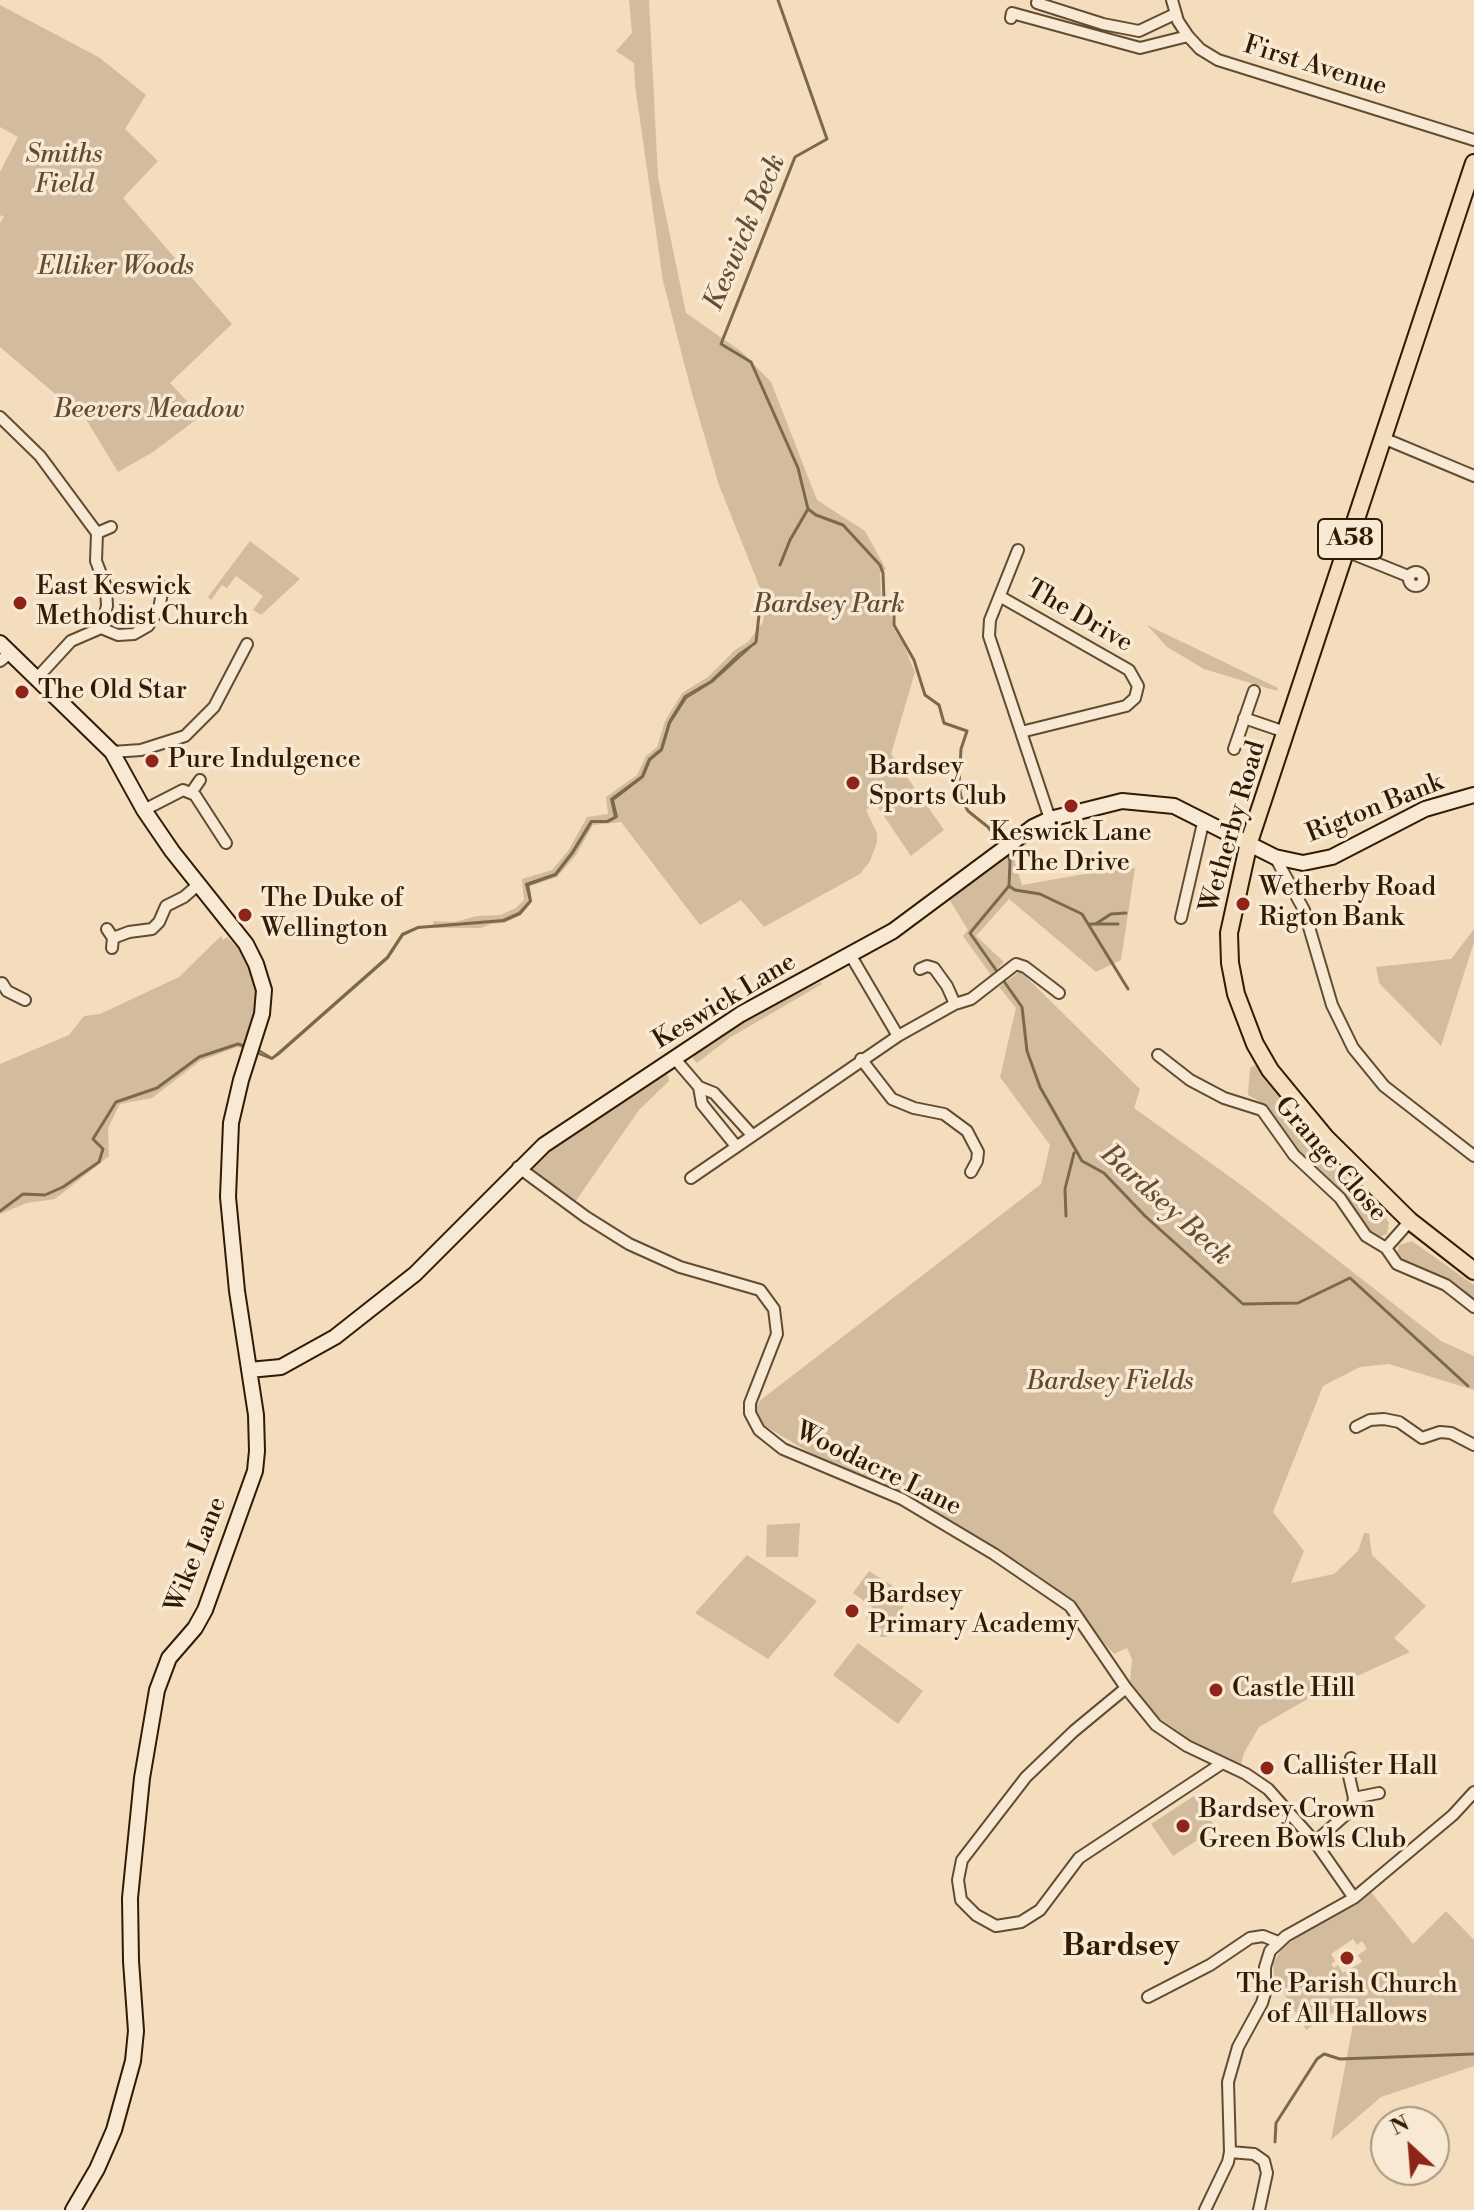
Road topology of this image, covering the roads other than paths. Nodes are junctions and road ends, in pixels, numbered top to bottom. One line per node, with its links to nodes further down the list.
1 (1038, 0): 3 (street)
2 (1172, 0): 3 (street, First Avenue)
3 (1175, 14): 5 (street, First Avenue)
4 (1011, 18): 5 (street)
5 (1188, 36): 6 (street, First Avenue)
6 (1474, 140)
7 (1474, 163): 9 (main road, Wetherby Road / A58)
8 (0, 417): 12 (street)
9 (1383, 438): 10 (street); 14 (main road, Wetherby Road / A58)
10 (1474, 476)
11 (111, 527): 12 (street)
12 (97, 533): 18 (street)
13 (1018, 550): 17 (street, The Drive)
14 (1346, 551): 15 (street); 25 (main road, Wetherby Road / A58)
15 (1408, 576)
16 (163, 587): 18 (street)
17 (1001, 597): 24 (street, The Drive); 24 (street, The Drive)
18 (101, 628): 21 (street)
19 (247, 644): 27 (street)
20 (3, 652): 21 (street, Wike Lane)
21 (37, 678): 27 (street, Wike Lane)
22 (1254, 691): 23 (street)
23 (1244, 718): 25 (street); 26 (street)
24 (1021, 732): 32 (street, The Drive)
25 (1285, 732): 34 (main road, Wetherby Road / A58)
26 (1234, 749)
27 (112, 752): 31 (street, Wike Lane)
28 (200, 780): 29 (street)
29 (191, 793): 31 (street); 35 (street)
30 (1474, 795): 36 (street, Rigton Bank)
31 (144, 810): 37 (street, Wike Lane)
32 (1050, 819): 33 (street, Keswick Lane); 40 (street, Keswick Lane)
33 (1204, 819): 34 (street, Keswick Lane); 38 (street)
34 (1249, 842): 36 (street, Rigton Bank); 57 (main road, Wetherby Road / A58)
35 (226, 843)
36 (1275, 857): 53 (street)
37 (199, 884): 39 (street); 62 (street, Wike Lane)
38 (1181, 918)
39 (111, 938)
40 (851, 956): 46 (street); 48 (street, Keswick Lane)
41 (920, 969): 45 (street)
42 (3, 991): 44 (street)
43 (1059, 993): 45 (street)
44 (25, 1000)
45 (955, 1004): 46 (street)
46 (898, 1036): 49 (street)
47 (1158, 1055): 58 (street, Grange Close)
48 (675, 1059): 50 (street); 54 (street, Keswick Lane)
49 (861, 1059): 51 (street); 55 (street)
50 (699, 1087): 51 (street); 52 (street)
51 (752, 1135): 52 (street)
52 (736, 1146): 56 (street)
53 (1474, 1156)
54 (518, 1167): 61 (street, Keswick Lane); 66 (street, Woodacre Lane)
55 (971, 1172)
56 (691, 1178)
57 (1410, 1221): 58 (street, Grange Close); 59 (main road, Wetherby Road / A58)
58 (1386, 1248): 60 (street, Grange Close)
59 (1474, 1271)
60 (1474, 1307)
61 (274, 1369): 62 (street, Keswick Lane); 63 (street)
62 (249, 1370): 63 (street, Wike Lane)
63 (254, 1399): 77 (street, Wike Lane)
64 (1356, 1427): 65 (street)
65 (1474, 1444)
66 (1126, 1688): 68 (street, Woodacre Lane); 68 (street)
67 (1351, 1758): 71 (street)
68 (1221, 1764): 72 (street, Woodacre Lane)
69 (1474, 1792): 73 (street)
70 (1379, 1793): 71 (street)
71 (1354, 1798): 72 (street)
72 (1315, 1842): 73 (street, Woodacre Lane)
73 (1354, 1898): 74 (street)
74 (1278, 1942): 75 (street); 76 (street)
75 (1148, 1997)
76 (1230, 2152): 78 (street); 79 (street)
77 (73, 2210)
78 (1205, 2210)
79 (1259, 2210)

